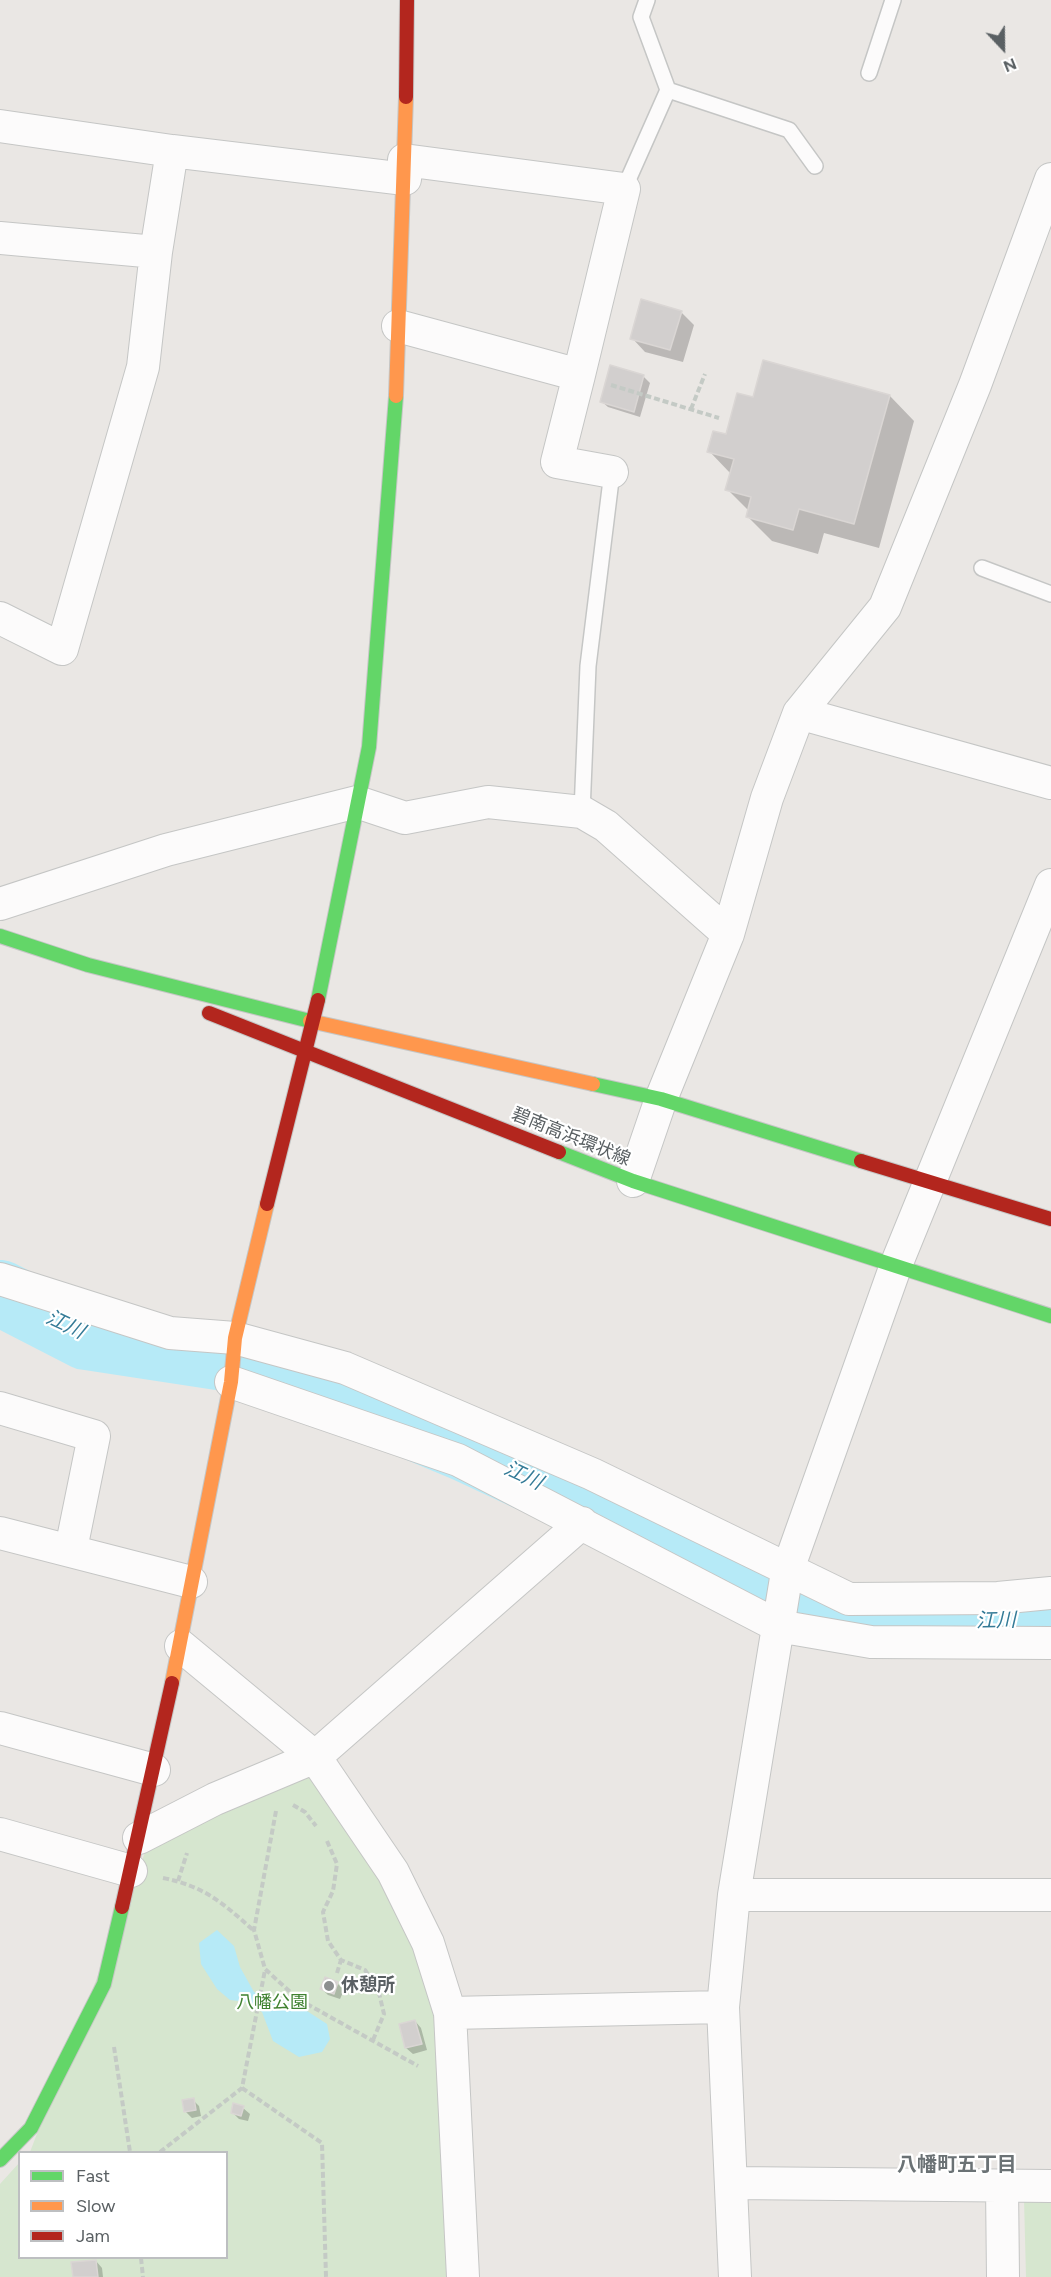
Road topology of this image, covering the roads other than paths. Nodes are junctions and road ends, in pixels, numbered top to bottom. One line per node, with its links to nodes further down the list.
1 (407, 0): 9 (street)
2 (647, 0): 5 (lane)
3 (893, 0): 4 (lane)
4 (869, 73)
5 (668, 90): 8 (lane); 11 (lane)
6 (0, 126): 7 (street)
7 (172, 151): 9 (street); 13 (street)
8 (815, 166)
9 (404, 169): 11 (street); 14 (street)
10 (1051, 179): 20 (street)
11 (624, 189): 15 (street)
12 (0, 238): 13 (street)
13 (156, 252): 19 (street)
14 (398, 326): 15 (street); 22 (street)
15 (579, 375): 16 (street)
16 (612, 472): 23 (lane)
17 (982, 568): 18 (lane)
18 (1051, 594)
19 (0, 618)
20 (799, 713): 21 (street); 26 (street)
21 (1051, 783)
22 (357, 802): 23 (street); 25 (street); 29 (street)
23 (582, 812): 26 (street)
24 (1051, 885): 32 (street)
25 (0, 904)
26 (728, 934): 31 (street)
27 (0, 936): 28 (street, 碧南高浜環状線)
28 (88, 965): 29 (street, 碧南高浜環状線); 30 (street, 碧南高浜環状線)
29 (313, 1022): 30 (street); 31 (street, 碧南高浜環状線)
30 (304, 1051): 33 (street, 碧南高浜環状線); 38 (street)
31 (661, 1099): 32 (street, 碧南高浜環状線); 33 (street)
32 (933, 1180): 34 (street, 碧南高浜環状線); 35 (street)
33 (633, 1181): 35 (street, 碧南高浜環状線)
34 (1051, 1219)
35 (896, 1265): 37 (street, 碧南高浜環状線); 44 (street)
36 (0, 1279): 38 (street)
37 (1051, 1316)
38 (235, 1339): 39 (street); 44 (street)
39 (231, 1380): 41 (street); 45 (street)
40 (0, 1408): 43 (street)
41 (582, 1523): 47 (street); 51 (street)
42 (0, 1533): 43 (street)
43 (71, 1549): 45 (street)
44 (788, 1570): 46 (street); 47 (street)
45 (191, 1582): 49 (street)
46 (1051, 1593)
47 (778, 1625): 48 (street); 56 (street)
48 (1051, 1643)
49 (181, 1646): 51 (street); 52 (street)
50 (0, 1728): 52 (street)
51 (315, 1757): 54 (street); 59 (street)
52 (153, 1770): 54 (street)
53 (0, 1834): 55 (street)
54 (138, 1838): 55 (street)
55 (131, 1871): 60 (street)
56 (734, 1895): 57 (street); 58 (street)
57 (1051, 1895)
58 (723, 2007): 59 (street); 61 (street)
59 (450, 2013): 64 (street)
60 (0, 2160)
61 (733, 2183): 62 (street); 65 (street)
62 (1002, 2186): 63 (street); 66 (street)
63 (1051, 2186)
64 (463, 2277)
65 (735, 2277)
66 (1003, 2277)

